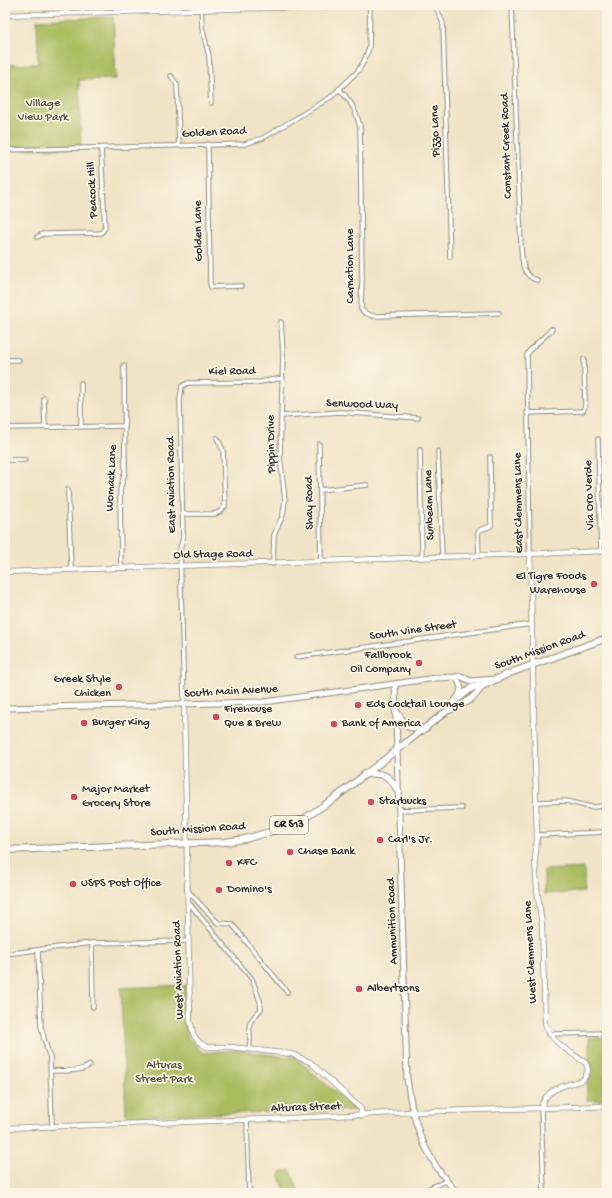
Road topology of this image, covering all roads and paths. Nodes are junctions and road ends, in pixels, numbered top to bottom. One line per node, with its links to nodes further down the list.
1 (66, 5): 10 (street)
2 (133, 5): 9 (street)
3 (370, 5): 4 (street); 8 (street); 13 (street, Golden Road)
4 (374, 5)
5 (435, 5): 20 (street, Pizzo Lane)
6 (512, 5): 21 (street, Constant Creek Road)
7 (202, 7): 8 (street); 9 (street); 14 (street)
8 (238, 7)
9 (134, 12): 10 (street)
10 (66, 13): 11 (street)
11 (5, 15)
12 (171, 76): 16 (street)
13 (339, 89): 15 (street, Golden Road); 23 (street, Carnation Lane)
14 (211, 103)
15 (208, 144): 16 (street, Golden Road); 22 (street, Golden Lane)
16 (179, 145): 17 (street, Golden Road)
17 (101, 148): 18 (street, Golden Road); 19 (street, Peacock Hill)
18 (5, 150)
19 (37, 237)
20 (450, 257)
21 (536, 280)
22 (241, 286)
23 (499, 313)
24 (281, 322): 30 (street, Pippin Drive)
25 (552, 329): 34 (street)
26 (584, 359): 34 (street)
27 (5, 360): 28 (street)
28 (19, 360)
29 (124, 365): 38 (street, Womack Lane)
30 (283, 378): 32 (street, Kiel Road); 35 (street, Pippin Drive)
31 (81, 383): 37 (street)
32 (182, 386): 52 (street, East Aviation Road)
33 (44, 398): 39 (street)
34 (527, 413): 55 (street, East Clemmens Lane)
35 (281, 416): 36 (street, Senwood Way); 60 (street, Pippin Drive)
36 (418, 418)
37 (81, 426): 38 (street); 39 (street)
38 (125, 426): 62 (street, Womack Lane)
39 (45, 427): 40 (street)
40 (5, 428)
41 (217, 438): 52 (street)
42 (598, 439): 54 (street, Via Oro Verde)
43 (319, 444): 51 (street, Shay Road)
44 (420, 450): 58 (street)
45 (438, 451): 57 (street, Sunbeam Lane)
46 (490, 457): 56 (street)
47 (5, 460): 48 (street)
48 (25, 460)
49 (367, 485): 51 (street)
50 (68, 490): 63 (street)
51 (320, 490): 59 (street, Shay Road)
52 (183, 514): 61 (street, East Aviation Road)
53 (607, 551): 54 (street, Old Stage Road)
54 (601, 552): 55 (street, Old Stage Road)
55 (530, 554): 56 (street, Old Stage Road); 65 (street, East Clemmens Lane)
56 (479, 556): 57 (street, Old Stage Road)
57 (442, 557): 58 (street, Old Stage Road)
58 (422, 558): 59 (street, Old Stage Road)
59 (321, 562): 60 (street, Old Stage Road)
60 (273, 564): 61 (street, Old Stage Road)
61 (180, 565): 62 (street, Old Stage Road); 74 (street, East Aviation Road)
62 (121, 568): 63 (street, Old Stage Road)
63 (70, 570): 64 (street, Old Stage Road)
64 (5, 572)
65 (532, 624): 67 (street, South Vine Street); 68 (street, East Clemmens Lane)
66 (607, 638): 68 (main road, South Mission Road / CR S13)
67 (296, 657)
68 (533, 665): 70 (main road, South Mission Road / CR S13); 82 (street, West Clemmens Lane)
69 (456, 677): 70 (main road, South Main Avenue); 71 (main road, South Main Avenue); 73 (main road)
70 (497, 679): 72 (main road, South Mission Road / CR S13)
71 (395, 684): 74 (main road, South Main Avenue); 77 (main road, Ammunition Road)
72 (482, 686): 73 (main road, South Mission Road / CR S13); 76 (main road, South Mission Road / CR S13)
73 (456, 700): 76 (main road, South Mission Road / CR S13)
74 (184, 704): 75 (main road, South Main Avenue); 88 (street, West Aviation Road)
75 (5, 708)
76 (448, 710): 78 (main road, South Mission Road / CR S13)
77 (396, 711): 78 (main road); 79 (main road, Ammunition Road)
78 (426, 728): 79 (main road, South Mission Road / CR S13)
79 (398, 749): 80 (main road, South Mission Road / CR S13); 81 (main road, Ammunition Road)
80 (364, 774): 81 (main road); 88 (main road, South Mission Road / CR S13)
81 (399, 792): 85 (main road, Ammunition Road)
82 (536, 802): 83 (street); 87 (street, West Clemmens Lane)
83 (607, 806)
84 (462, 808): 85 (street)
85 (400, 810): 105 (main road, Ammunition Road)
86 (607, 832): 87 (street)
87 (537, 835): 99 (street, West Clemmens Lane)
88 (187, 844): 89 (main road, South Mission Road / CR S13); 90 (street, West Aviation Road)
89 (5, 850)
90 (188, 890): 91 (street, West Aviation Road); 96 (street)
91 (187, 901): 92 (street, West Aviation Road); 100 (street)
92 (188, 941): 93 (street); 100 (street, West Aviation Road)
93 (92, 943): 94 (street); 97 (street)
94 (38, 950): 95 (street); 102 (street)
95 (5, 954)
96 (287, 992)
97 (93, 1007)
98 (607, 1033): 99 (street)
99 (549, 1034): 104 (street)
100 (249, 1049): 106 (street, West Aviation Road)
101 (90, 1065): 102 (street)
102 (51, 1071): 108 (street)
103 (607, 1106): 104 (street, Alturas Street)
104 (541, 1108): 105 (street, Alturas Street); 114 (street)
105 (413, 1112): 106 (street, Alturas Street); 110 (main road, Ammunition Road)
106 (362, 1116): 107 (street, Alturas Street)
107 (247, 1120): 108 (street, Alturas Street); 111 (street)
108 (52, 1127): 109 (street, Alturas Street)
109 (5, 1128)
110 (446, 1181): 112 (street); 113 (main road, Ammunition Road)
111 (249, 1193)
112 (423, 1193)
113 (457, 1193)
114 (544, 1193)

